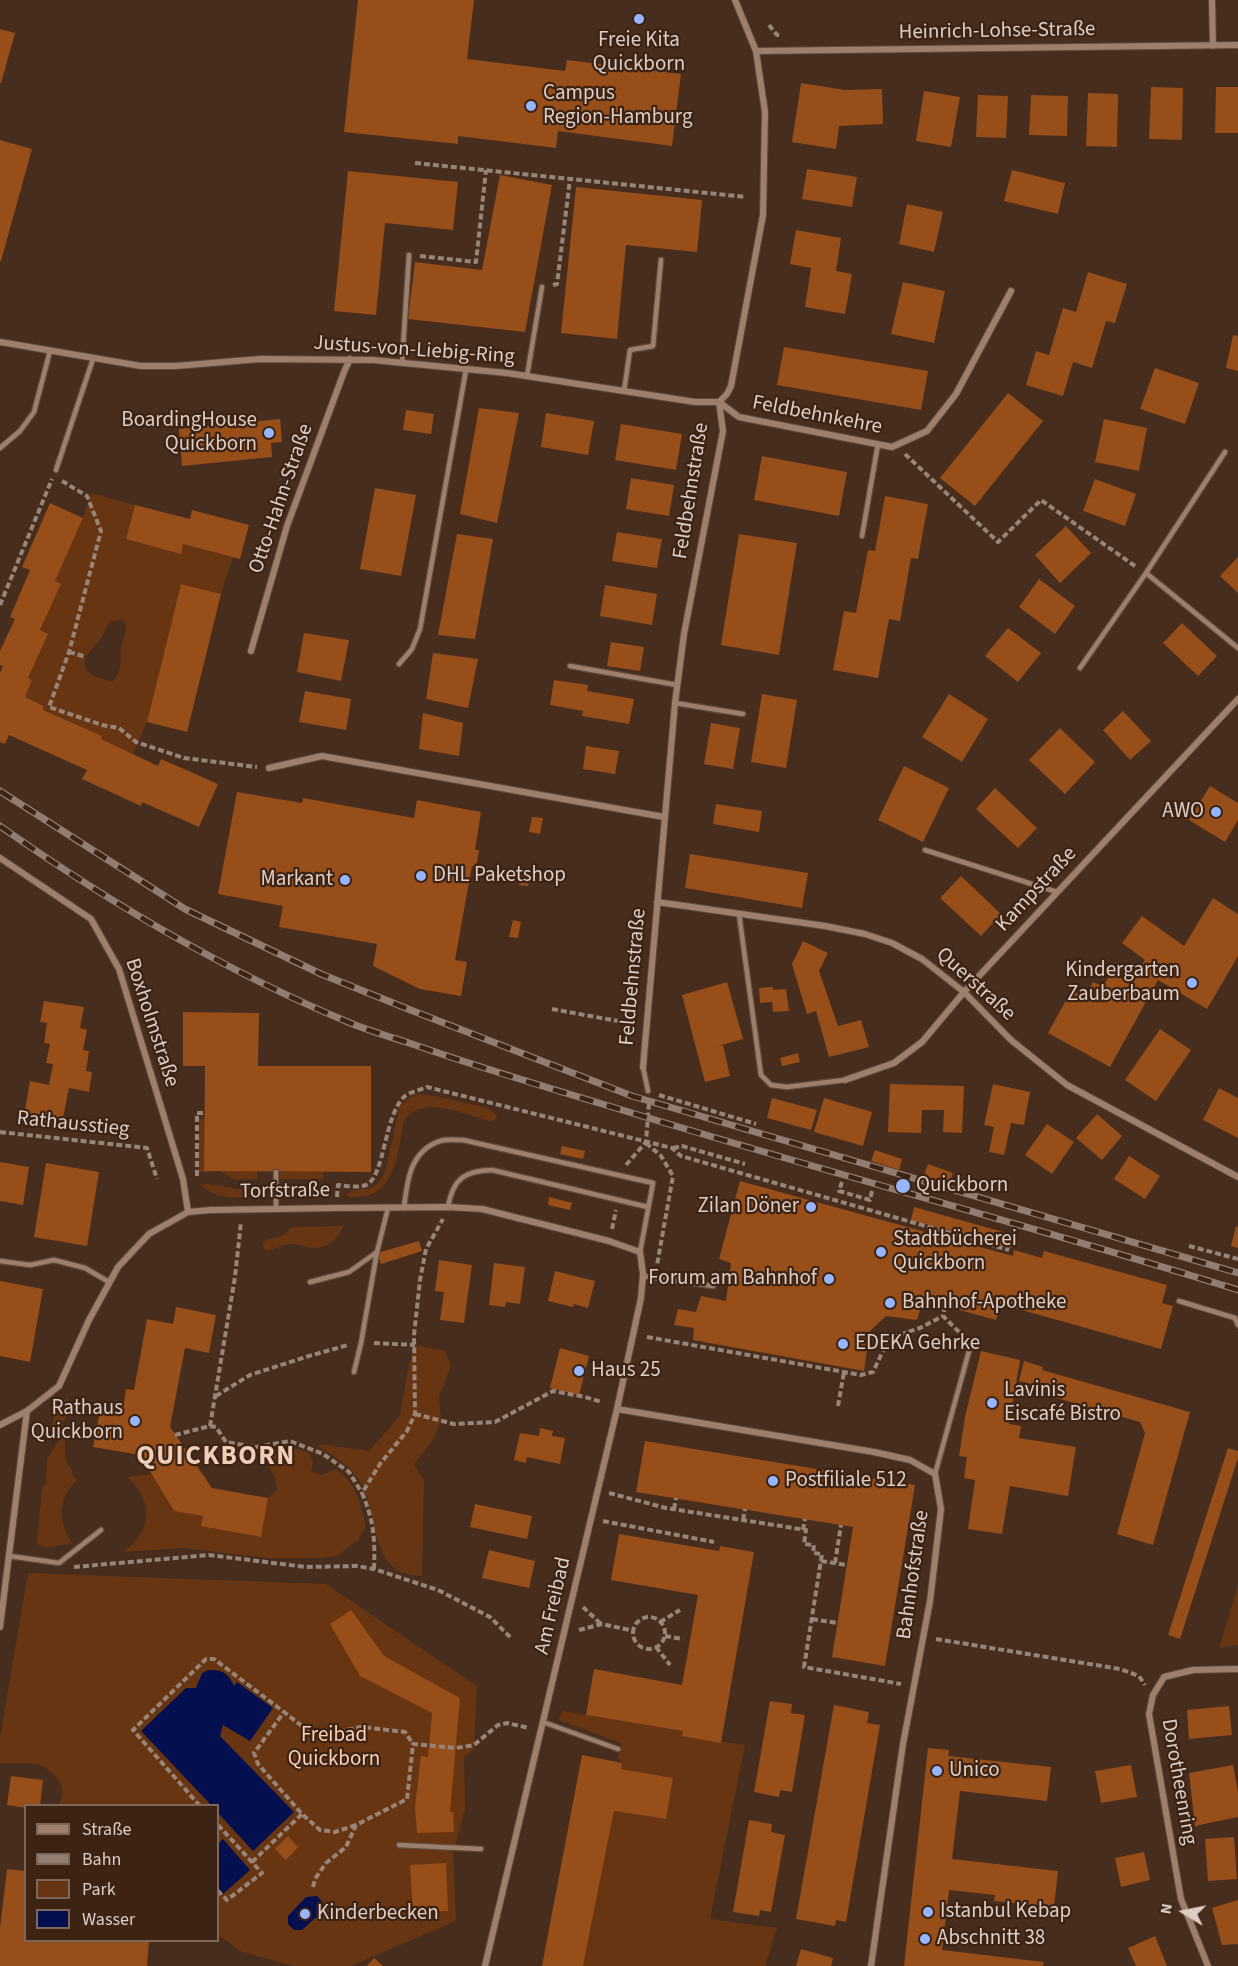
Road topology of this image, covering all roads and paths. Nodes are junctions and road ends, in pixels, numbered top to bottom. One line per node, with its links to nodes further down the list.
1 (735, 0): 5 (street, Feldbehnstraße)
2 (1212, 0): 4 (street)
3 (1238, 45): 4 (street, Heinrich-Lohse-Straße)
4 (1213, 46): 5 (street, Heinrich-Lohse-Straße)
5 (756, 51): 22 (street, Feldbehnstraße)
6 (415, 163): 7 (path)
7 (486, 170): 8 (path); 10 (path)
8 (570, 179): 9 (path); 12 (path)
9 (746, 197)
10 (409, 255): 18 (lane)
11 (662, 260): 21 (lane)
12 (542, 287): 20 (lane)
13 (1011, 291): 24 (street, Feldbehnkehre)
14 (0, 342): 15 (street, Justus-von-Liebig-Ring)
15 (50, 351): 16 (street, Justus-von-Liebig-Ring); 25 (lane)
16 (93, 359): 17 (street, Justus-von-Liebig-Ring); 27 (lane)
17 (350, 359): 18 (street, Justus-von-Liebig-Ring); 32 (street, Otto-Hahn-Straße)
18 (402, 363): 19 (street, Justus-von-Liebig-Ring)
19 (466, 370): 20 (street, Justus-von-Liebig-Ring); 35 (lane)
20 (527, 376): 21 (street, Justus-von-Liebig-Ring)
21 (624, 391): 22 (street, Justus-von-Liebig-Ring)
22 (719, 402): 23 (street, Feldbehnkehre); 38 (street, Feldbehnstraße)
23 (878, 444): 24 (street, Feldbehnkehre); 28 (lane)
24 (896, 445): 29 (path)
25 (0, 448)
26 (1226, 452): 29 (lane)
27 (55, 473): 30 (path); 33 (path)
28 (862, 536)
29 (1146, 573): 31 (lane); 37 (lane)
30 (0, 606)
31 (1238, 648)
32 (251, 651)
33 (69, 652): 34 (path); 42 (path)
34 (86, 657)
35 (399, 664)
36 (570, 666): 38 (lane)
37 (1080, 668)
38 (677, 685): 40 (street, Feldbehnstraße)
39 (1238, 699): 46 (street, Kampstraße)
40 (675, 703): 41 (lane); 43 (street, Feldbehnstraße)
41 (744, 714)
42 (269, 768): 43 (street)
43 (664, 818): 47 (street, Feldbehnstraße)
44 (924, 850): 46 (lane)
45 (0, 858): 77 (street, Boxholmstraße)
46 (1058, 892): 49 (street, Kampstraße)
47 (657, 902): 48 (street, Querstraße); 51 (street, Feldbehnstraße)
48 (739, 914): 49 (street, Querstraße); 53 (lane)
49 (964, 992): 53 (street, Kampstraße); 64 (street, Querstraße)
50 (552, 1009): 51 (path)
51 (646, 1025): 52 (street, Feldbehnstraße)
52 (643, 1067): 54 (lane)
53 (844, 1080)
54 (648, 1091): 57 (path)
55 (649, 1101): 59 (path)
56 (205, 1113): 66 (path)
57 (756, 1124)
58 (0, 1132): 65 (path, Rathausstieg)
59 (646, 1142): 60 (path); 61 (path); 85 (path)
60 (672, 1148): 62 (path); 70 (path)
61 (627, 1163)
62 (745, 1164)
63 (276, 1172): 75 (lane)
64 (1238, 1177)
65 (157, 1179)
66 (198, 1179)
67 (842, 1182): 69 (path)
68 (872, 1191): 69 (path)
69 (854, 1195): 70 (path)
70 (851, 1203): 79 (path)
71 (448, 1207): 72 (lane); 74 (street, Torfstraße); 81 (street, Torfstraße); 98 (path)
72 (648, 1207): 74 (lane); 81 (lane)
73 (388, 1208): 74 (street, Torfstraße); 75 (street, Torfstraße); 80 (lane)
74 (404, 1208)
75 (276, 1209): 76 (street, Torfstraße)
76 (241, 1210): 77 (street, Torfstraße); 101 (path)
77 (188, 1212): 86 (street, Torfstraße)
78 (1189, 1246): 82 (path)
79 (1009, 1250)
80 (377, 1252): 87 (lane); 96 (lane)
81 (640, 1252): 84 (street, Am Freibad)
82 (1238, 1259)
83 (0, 1261): 86 (lane)
84 (643, 1276): 85 (lane); 94 (street, Am Freibad)
85 (655, 1278): 88 (lane)
86 (109, 1282): 105 (street, Torfstraße)
87 (310, 1282)
88 (714, 1286)
89 (1179, 1301): 93 (lane)
90 (945, 1306): 91 (path)
91 (943, 1316): 97 (path); 100 (path)
92 (648, 1325): 95 (path)
93 (1238, 1325)
94 (633, 1335): 95 (path); 104 (street, Am Freibad)
95 (647, 1337): 100 (path)
96 (361, 1343): 98 (path); 99 (lane); 101 (path)
97 (971, 1344): 110 (lane)
98 (415, 1345): 106 (path)
99 (354, 1372)
100 (844, 1372): 103 (path)
101 (215, 1397): 108 (path)
102 (602, 1402): 106 (path)
103 (838, 1406)
104 (618, 1409): 110 (street); 129 (street, Am Freibad)
105 (27, 1411): 107 (street, Torfstraße); 123 (street)
106 (415, 1414): 111 (path)
107 (0, 1425)
108 (210, 1426): 109 (path); 111 (path)
109 (175, 1435)
110 (935, 1474): 139 (street, Bahnhofstraße)
111 (362, 1493): 128 (path)
112 (609, 1493): 114 (path)
113 (676, 1498): 114 (path)
114 (674, 1509): 117 (path)
115 (745, 1509): 117 (path)
116 (805, 1519): 121 (path)
117 (743, 1520): 121 (path)
118 (603, 1521): 122 (path)
119 (842, 1525): 125 (path)
120 (101, 1530): 123 (lane)
121 (803, 1530): 124 (path)
122 (714, 1542)
123 (9, 1556): 135 (street)
124 (821, 1561): 125 (path); 131 (path)
125 (836, 1563): 126 (path)
126 (847, 1565)
127 (68, 1568): 128 (path)
128 (374, 1569): 140 (path)
129 (571, 1604): 134 (path); 136 (street, Am Freibad)
130 (680, 1610): 132 (path)
131 (812, 1619): 133 (path); 145 (path)
132 (660, 1622): 137 (path); 138 (path)
133 (837, 1623)
134 (602, 1624): 136 (path); 137 (path)
135 (0, 1627)
136 (565, 1628): 148 (street, Am Freibad)
137 (634, 1631): 142 (path)
138 (665, 1636): 141 (path); 142 (path)
139 (922, 1637): 145 (street, Bahnhofstraße); 146 (path)
140 (512, 1639)
141 (683, 1639)
142 (656, 1647): 143 (path)
143 (670, 1665)
144 (1238, 1669): 146 (street, Dorotheenring)
145 (914, 1686): 162 (street, Bahnhofstraße)
146 (1153, 1695): 163 (street, Dorotheenring)
147 (284, 1712): 150 (path); 152 (path); 153 (path)
148 (543, 1722): 149 (street, Am Freibad); 151 (lane)
149 (541, 1730): 150 (path); 161 (street, Am Freibad)
150 (413, 1744): 154 (path)
151 (618, 1749)
152 (198, 1804)
153 (302, 1814): 154 (path); 158 (path)
154 (356, 1825): 159 (path)
155 (220, 1831): 158 (path)
156 (399, 1845): 157 (lane)
157 (481, 1849)
158 (252, 1862): 160 (path)
159 (313, 1887)
160 (219, 1892)
161 (484, 1966)
162 (871, 1966)
163 (1208, 1966)

